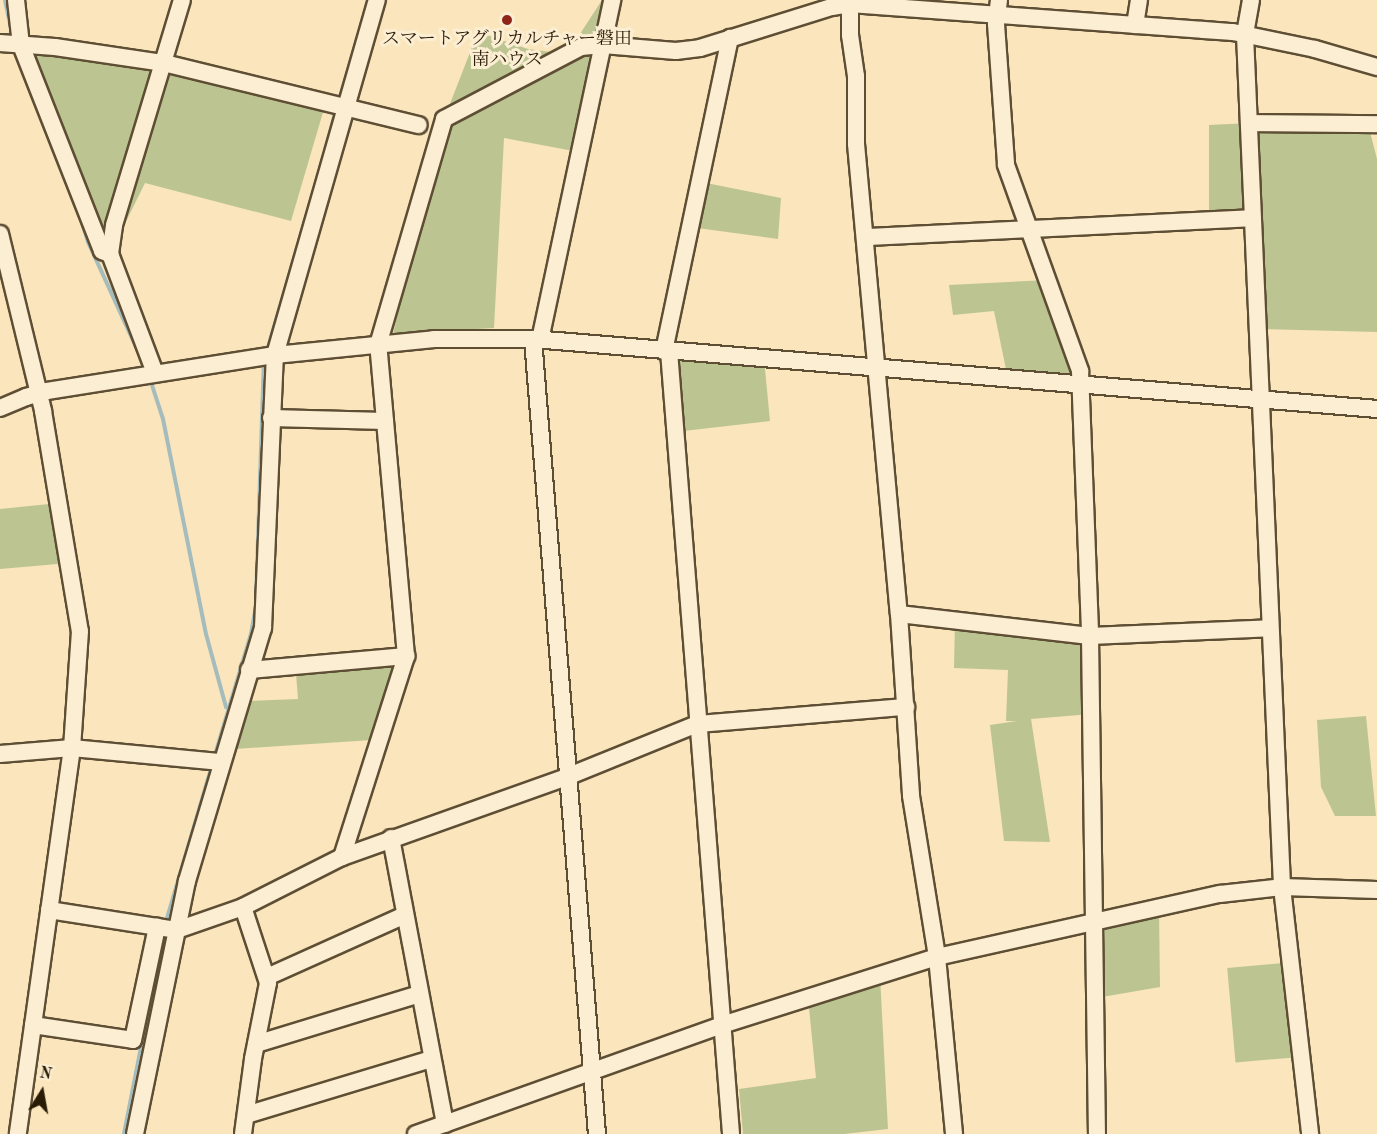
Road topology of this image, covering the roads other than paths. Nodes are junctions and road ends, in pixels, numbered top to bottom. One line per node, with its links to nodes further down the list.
1 (16, 0): 13 (street)
2 (182, 0): 15 (street)
3 (377, 0): 17 (street)
4 (612, 0): 14 (street)
5 (1139, 0): 9 (street)
6 (1251, 0): 10 (street)
7 (850, 2): 8 (street); 11 (street); 24 (street)
8 (998, 7): 9 (street); 22 (street)
9 (1135, 25): 10 (street)
10 (1245, 35): 16 (street); 18 (street)
11 (730, 38): 14 (street); 28 (street)
12 (0, 43): 13 (street)
13 (21, 45): 15 (street); 25 (street)
14 (603, 45): 26 (street); 27 (street)
15 (164, 63): 17 (street); 25 (street)
16 (1377, 68)
17 (346, 109): 20 (street); 29 (street)
18 (1251, 123): 19 (street); 21 (street)
19 (1377, 124)
20 (419, 125)
21 (1253, 218): 22 (street); 34 (street)
22 (1030, 229): 24 (street); 32 (street)
23 (0, 234): 33 (street)
24 (866, 237): 30 (street)
25 (110, 254): 31 (street)
26 (536, 339): 27 (street); 28 (street); 49 (street)
27 (378, 345): 29 (street); 38 (street)
28 (666, 351): 30 (street); 45 (street)
29 (274, 356): 31 (street); 37 (street)
30 (877, 369): 32 (street); 39 (street)
31 (148, 374): 33 (street)
32 (1078, 384): 34 (street); 41 (street)
33 (37, 394): 35 (street); 46 (street)
34 (1260, 400): 36 (street); 40 (street)
35 (0, 408)
36 (1377, 409)
37 (271, 418): 38 (street); 43 (street)
38 (385, 421): 42 (street)
39 (898, 614): 41 (street); 44 (street)
40 (1270, 628): 41 (street); 52 (street)
41 (1090, 636): 57 (street)
42 (406, 656): 43 (street); 51 (street)
43 (249, 670): 48 (street)
44 (906, 707): 45 (street); 60 (street)
45 (697, 724): 49 (street); 64 (street)
46 (72, 748): 47 (street); 48 (street); 55 (street)
47 (0, 754)
48 (214, 761): 59 (street)
49 (569, 776): 50 (street); 67 (street)
50 (391, 838): 51 (street); 56 (street)
51 (342, 857): 54 (street)
52 (1282, 887): 53 (street); 57 (street); 78 (street)
53 (1377, 890)
54 (243, 908): 59 (street); 61 (street)
55 (49, 910): 58 (street); 63 (street)
56 (405, 915): 61 (street); 62 (street)
57 (1092, 922): 60 (street); 77 (street)
58 (157, 927): 59 (street); 63 (street)
59 (177, 930): 71 (street)
60 (937, 957): 64 (street); 76 (street)
61 (267, 977): 65 (street)
62 (420, 994): 65 (street); 66 (street)
63 (33, 1025): 70 (street)
64 (722, 1025): 67 (street); 75 (street)
65 (256, 1044): 68 (street)
66 (432, 1059): 68 (street); 69 (street)
67 (592, 1072): 69 (street); 74 (street)
68 (246, 1115): 72 (street)
69 (445, 1124): 73 (street)
70 (18, 1134)
71 (135, 1134)
72 (243, 1134)
73 (416, 1134)
74 (597, 1134)
75 (731, 1134)
76 (954, 1134)
77 (1097, 1134)
78 (1310, 1134)

